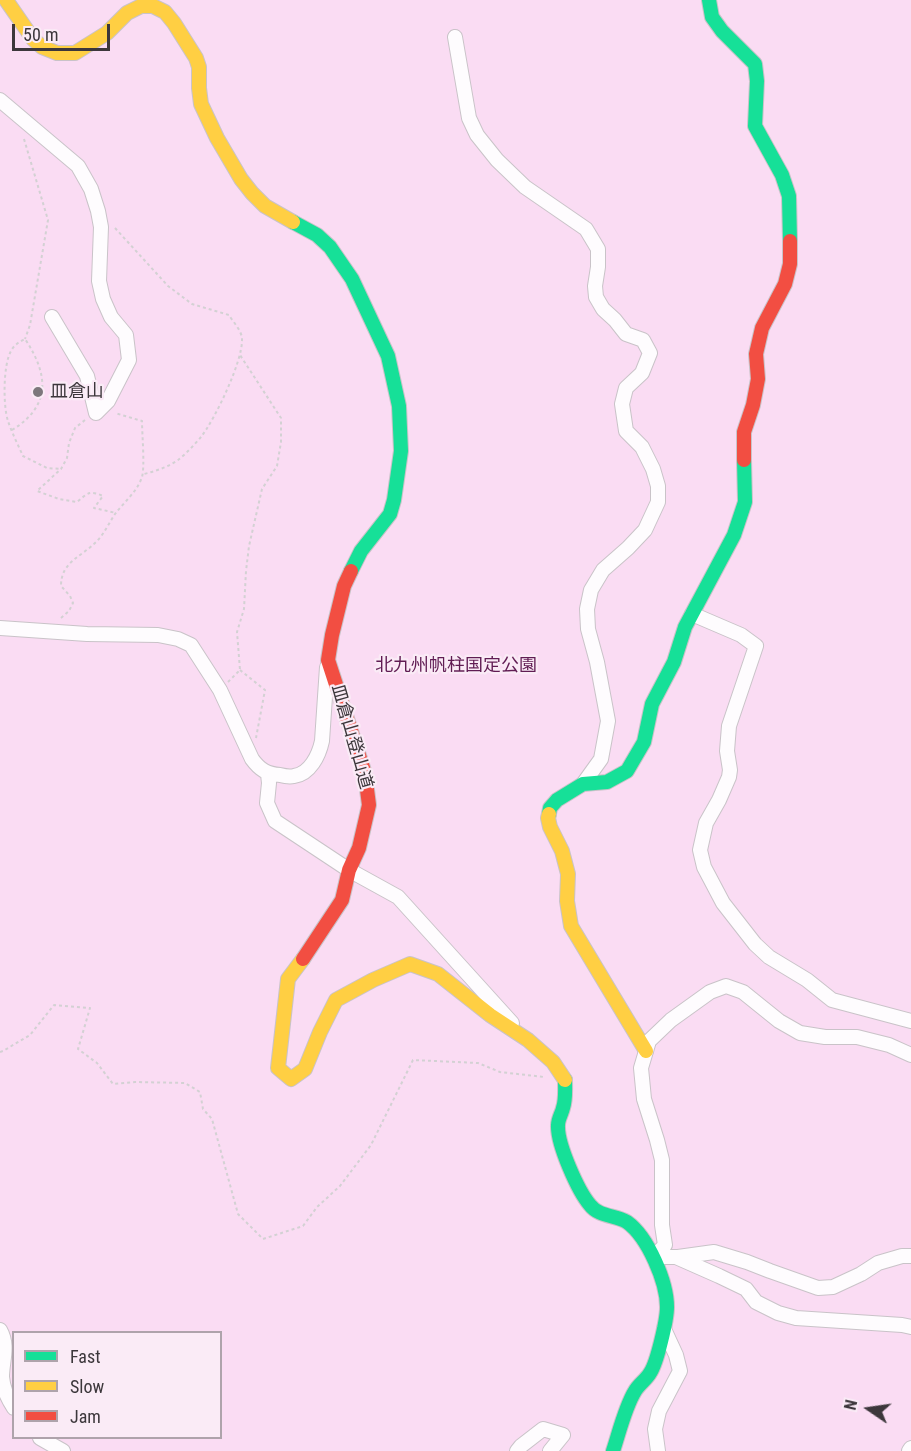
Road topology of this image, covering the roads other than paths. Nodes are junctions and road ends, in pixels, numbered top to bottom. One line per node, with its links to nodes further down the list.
1 (6, 0): 8 (street, 皿倉山登山道)
2 (709, 0): 6 (street)
3 (455, 37): 10 (street)
4 (0, 100): 5 (street)
5 (52, 317)
6 (692, 614): 10 (street); 12 (street)
7 (0, 628): 9 (street)
8 (328, 660): 9 (street); 11 (street, 皿倉山登山道)
9 (268, 774): 11 (street)
10 (583, 784): 14 (street)
11 (349, 870): 13 (street); 13 (street, 皿倉山登山道)
12 (911, 1021)
13 (528, 1040): 17 (street, 皿倉山登山道)
14 (646, 1051): 15 (street); 17 (street)
15 (911, 1055)
16 (911, 1256): 18 (street)
17 (654, 1257): 18 (street); 20 (street)
18 (676, 1257): 19 (street)
19 (911, 1327)
20 (664, 1329): 27 (street); 28 (street)
21 (0, 1330): 22 (street)
22 (12, 1405)
23 (43, 1439): 24 (street)
24 (63, 1451)
25 (518, 1451): 26 (street)
26 (550, 1451)
27 (613, 1451)
28 (658, 1451)

